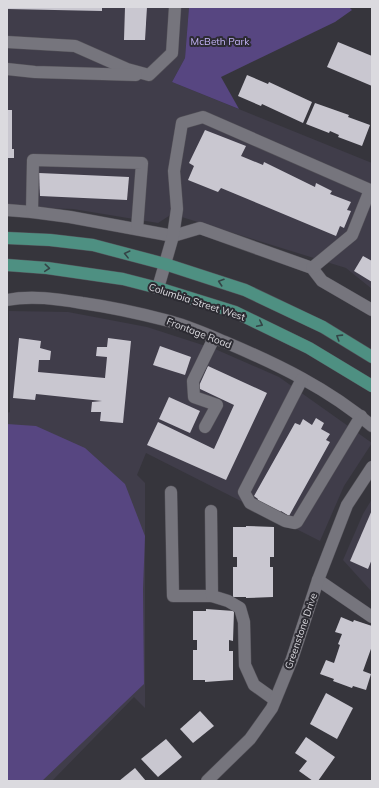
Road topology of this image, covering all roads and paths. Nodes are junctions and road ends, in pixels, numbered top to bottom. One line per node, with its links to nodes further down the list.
1 (175, 7): 4 (street)
2 (7, 42): 4 (street)
3 (7, 69): 4 (street)
4 (149, 75)
5 (7, 210): 6 (street)
6 (32, 212): 7 (street); 7 (street)
7 (137, 230): 8 (street)
8 (173, 236): 10 (street); 12 (street); 12 (street)
9 (7, 238): 10 (main road, one-way to 9)
10 (165, 264): 13 (street); 17 (main road, one-way to 10)
11 (7, 265): 13 (main road, Columbia Street West, one-way to 13)
12 (312, 268): 15 (street)
13 (158, 288): 19 (main road, Columbia Street West, one-way to 19)
14 (7, 300): 16 (street, Frontage Road)
15 (372, 310)
16 (214, 338): 18 (street, Frontage Road); 22 (street)
17 (372, 357)
18 (302, 379): 20 (street, Frontage Road); 20 (street)
19 (372, 386)
20 (361, 416): 21 (street, Frontage Road)
21 (372, 426)
22 (205, 427)
23 (372, 467): 26 (street, Greenstone Drive)
24 (172, 492): 27 (street)
25 (211, 511): 27 (street)
26 (318, 580): 28 (street); 29 (street, Greenstone Drive)
27 (212, 596): 29 (street)
28 (372, 617)
29 (275, 700): 30 (street, Greenstone Drive)
30 (207, 781)

